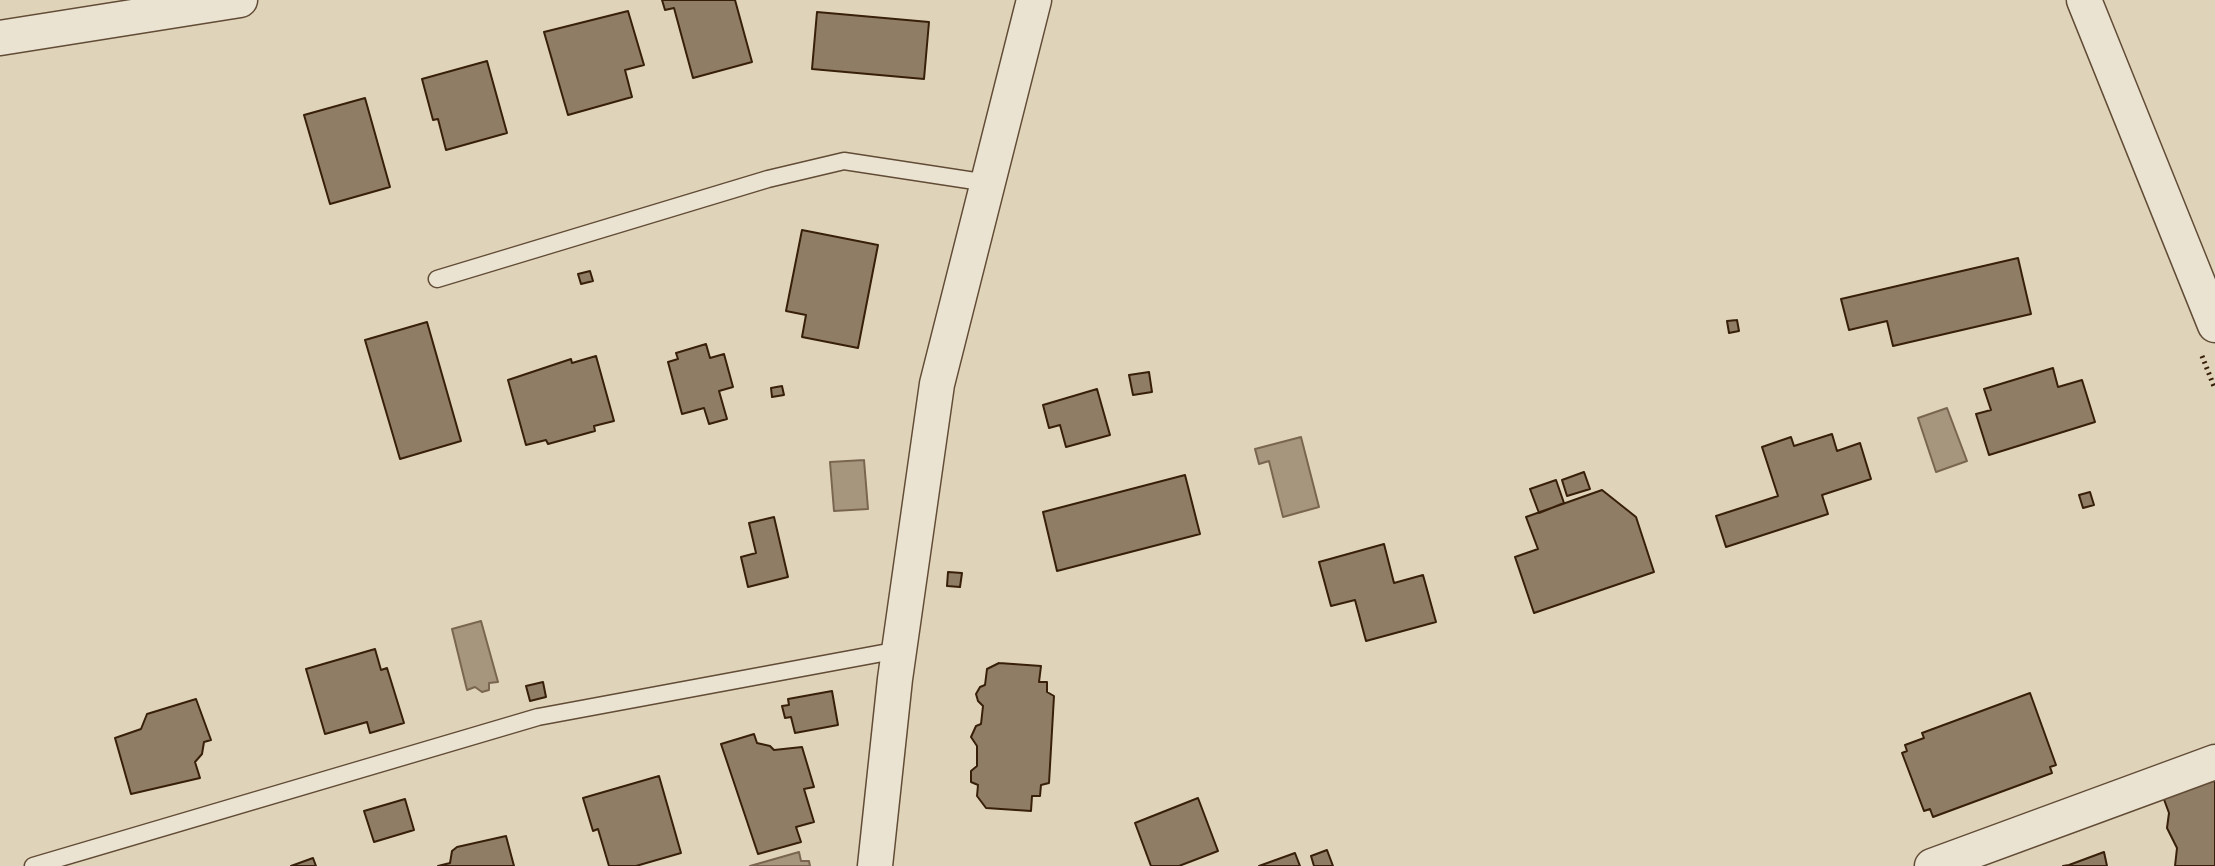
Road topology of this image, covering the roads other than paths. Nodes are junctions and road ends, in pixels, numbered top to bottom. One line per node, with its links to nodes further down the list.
1 (240, 0): 4 (street)
2 (1034, 0): 5 (street)
3 (2084, 0): 7 (street)
4 (0, 38)
5 (988, 183): 6 (lane); 8 (street)
6 (437, 279)
7 (2215, 325)
8 (899, 650): 10 (lane); 11 (street)
9 (2215, 762): 12 (street)
10 (33, 866)
11 (875, 866)
12 (1932, 866)

